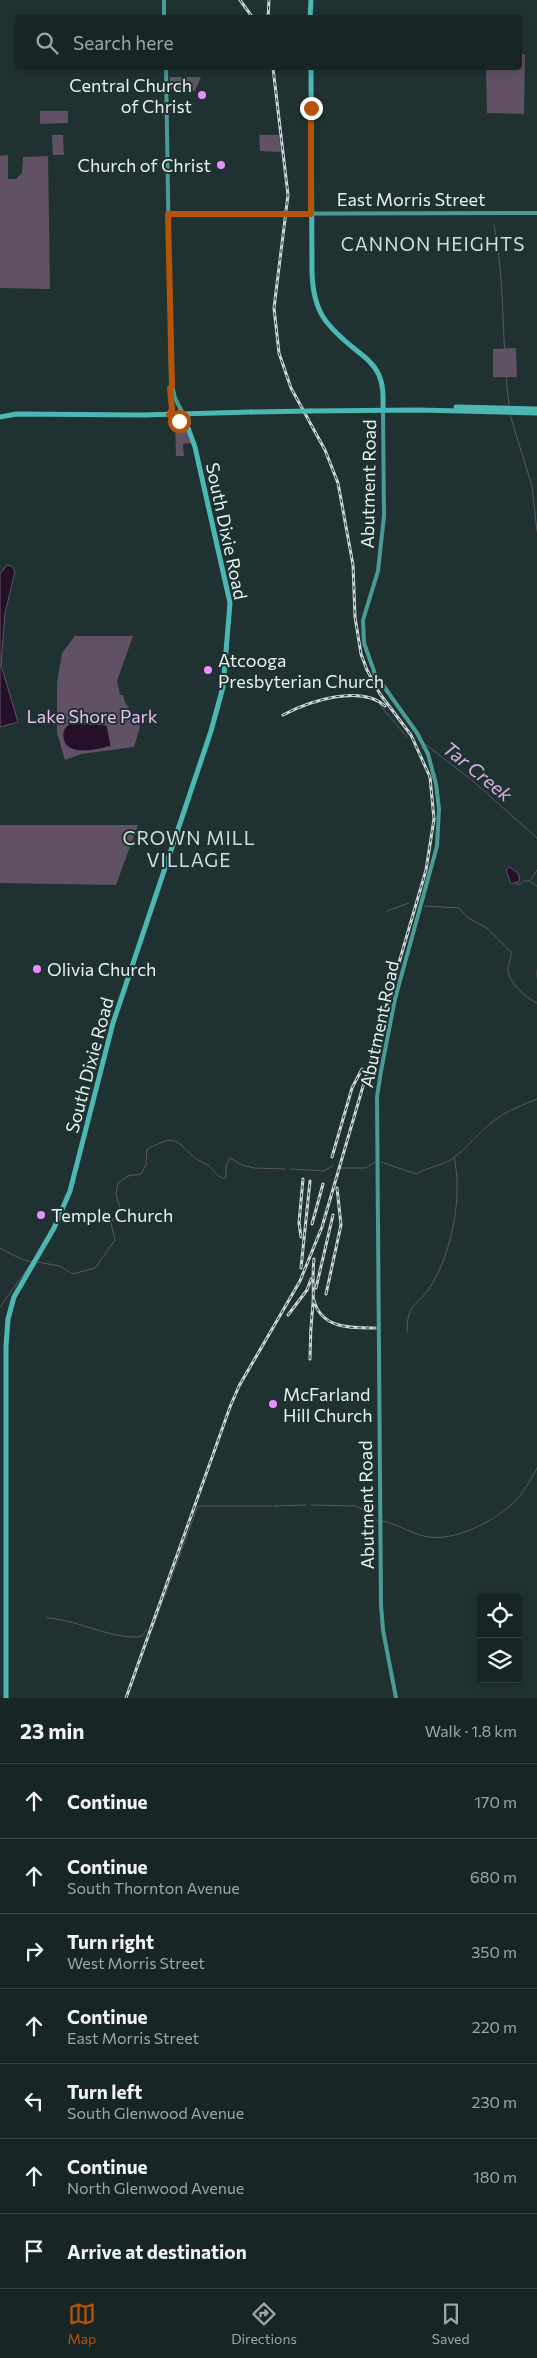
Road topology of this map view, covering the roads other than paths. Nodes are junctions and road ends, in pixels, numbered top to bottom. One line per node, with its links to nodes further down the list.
1 (164, 0): 3 (main road)
2 (311, 0): 4 (main road)
3 (164, 15)
4 (310, 15)
5 (166, 70): 8 (main road)
6 (311, 70): 9 (main road)
7 (537, 213): 9 (main road, East Morris Street)
8 (168, 214): 9 (main road, East Morris Street); 10 (main road)
9 (311, 214): 12 (main road)
10 (172, 386): 15 (main road); 16 (main road)
11 (537, 409): 13 (main road)
12 (382, 410): 13 (main road); 15 (main road, bridge); 20 (main road, Abutment Road)
13 (418, 410): 14 (main road)
14 (537, 413)
15 (183, 414): 16 (main road); 18 (main road, South Dixie Road)
16 (170, 415): 17 (main road); 18 (main road)
17 (0, 417)
18 (190, 432): 19 (main road, South Dixie Road)
19 (6, 1698)
20 (396, 1698)

